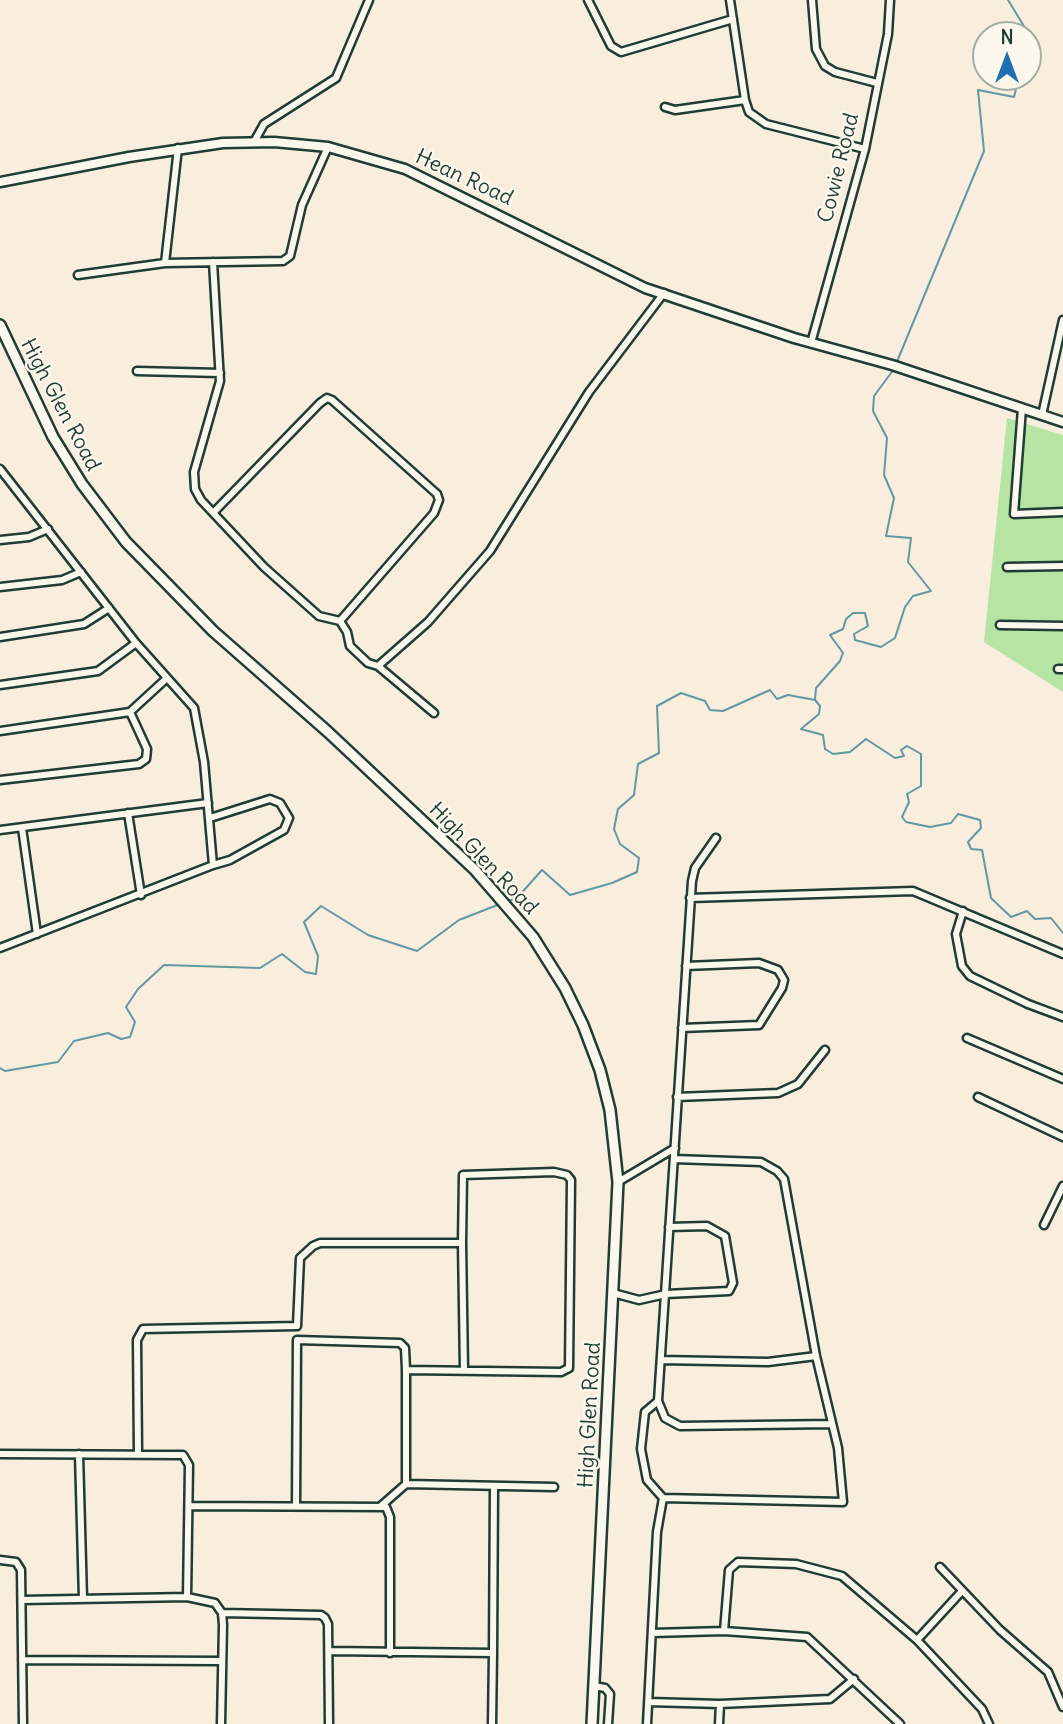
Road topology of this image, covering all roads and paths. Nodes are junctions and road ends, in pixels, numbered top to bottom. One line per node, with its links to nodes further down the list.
1 (369, 0): 10 (street)
2 (588, 0): 6 (street)
3 (730, 0): 6 (street)
4 (812, 0): 7 (street)
5 (890, 0): 7 (street, Cowie Road)
6 (733, 19): 8 (street)
7 (877, 83): 13 (street, Cowie Road)
8 (745, 100): 9 (street); 13 (street)
9 (665, 107)
10 (254, 142): 11 (street, Hean Road); 12 (street, Hean Road)
11 (328, 147): 15 (street); 18 (street, Hean Road)
12 (178, 149): 14 (street, Hean Road); 16 (street)
13 (865, 149): 21 (street, Cowie Road)
14 (0, 182)
15 (214, 262): 16 (street); 23 (street)
16 (165, 263): 17 (street)
17 (78, 275)
18 (664, 293): 21 (street, Hean Road); 42 (street)
19 (1063, 320): 25 (street)
20 (0, 325): 73 (main road, High Glen Road)
21 (811, 343): 24 (street, Hean Road)
22 (137, 371): 23 (street)
23 (220, 373): 28 (street)
24 (1021, 408): 25 (street, Hean Road); 29 (street)
25 (1042, 415): 26 (street, Hean Road)
26 (1063, 422)
27 (0, 469): 30 (street)
28 (214, 512): 37 (street); 37 (street)
29 (1063, 512)
30 (47, 529): 31 (street); 34 (street)
31 (0, 540)
32 (1063, 566): 33 (street)
33 (1007, 567)
34 (81, 572): 35 (street); 36 (street)
35 (0, 586)
36 (109, 608): 40 (street); 41 (street)
37 (340, 621): 42 (street)
38 (1000, 625): 39 (street)
39 (1063, 626)
40 (0, 637)
41 (136, 643): 43 (street); 44 (street)
42 (378, 666): 46 (street)
43 (167, 678): 45 (street); 49 (street)
44 (0, 685)
45 (130, 712): 47 (street); 48 (street)
46 (434, 713)
47 (0, 731)
48 (0, 779)
49 (208, 803): 50 (street); 51 (street)
50 (128, 813): 52 (street); 56 (street)
51 (210, 818): 55 (street); 55 (street)
52 (22, 828): 53 (street); 59 (street)
53 (0, 830)
54 (716, 838): 57 (street)
55 (213, 865): 56 (street)
56 (141, 895): 59 (street)
57 (691, 898): 58 (street); 62 (street)
58 (964, 911): 61 (street); 63 (street)
59 (37, 934): 60 (street)
60 (0, 948)
61 (1063, 954)
62 (686, 967): 64 (street); 64 (street)
63 (1063, 1017)
64 (682, 1028): 68 (street)
65 (967, 1038): 67 (street)
66 (825, 1050): 68 (street)
67 (1063, 1079)
68 (677, 1097): 71 (street)
69 (978, 1097): 70 (street)
70 (1063, 1137)
71 (674, 1148): 72 (street); 73 (street)
72 (674, 1159): 76 (street); 82 (street)
73 (618, 1182): 78 (main road, High Glen Road)
74 (1063, 1186): 75 (street)
75 (1044, 1225)
76 (669, 1227): 79 (street); 79 (street)
77 (462, 1243): 80 (street); 85 (street); 85 (street)
78 (613, 1293): 79 (street); 114 (main road, High Glen Road)
79 (666, 1294): 83 (street)
80 (296, 1326): 81 (street); 88 (street)
81 (297, 1340): 84 (street); 96 (street)
82 (816, 1356): 83 (street); 87 (street)
83 (661, 1360): 86 (street)
84 (406, 1370): 85 (street); 91 (street)
85 (464, 1370)
86 (658, 1401): 87 (street); 94 (street)
87 (831, 1424): 94 (street)
88 (138, 1453): 90 (street); 95 (street)
89 (0, 1454): 90 (street)
90 (79, 1454): 102 (street)
91 (406, 1484): 92 (street); 97 (street)
92 (494, 1487): 93 (street); 110 (street)
93 (554, 1487)
94 (663, 1498): 106 (street)
95 (189, 1506): 96 (street); 101 (street)
96 (296, 1506): 97 (street)
97 (381, 1506): 109 (street)
98 (0, 1560): 103 (street)
99 (940, 1567): 100 (street)
100 (962, 1591): 107 (street); 117 (street)
101 (187, 1597): 102 (street); 104 (street)
102 (83, 1599): 103 (street)
103 (22, 1600): 111 (street)
104 (222, 1613): 108 (street); 112 (street)
105 (724, 1631): 106 (street); 107 (street); 113 (street)
106 (652, 1633): 115 (street)
107 (916, 1640): 127 (street)
108 (329, 1651): 109 (street); 120 (street)
109 (390, 1653): 110 (street)
110 (493, 1653): 121 (street)
111 (22, 1660): 112 (street); 118 (street)
112 (220, 1661): 119 (street)
113 (854, 1679): 116 (street); 126 (street)
114 (594, 1686): 122 (main road, High Glen Road); 123 (street)
115 (649, 1702): 116 (street); 124 (street)
116 (720, 1704): 125 (street)
117 (1063, 1707)
118 (23, 1724)
119 (221, 1724)
120 (329, 1724)
121 (492, 1724)
122 (592, 1724)
123 (608, 1724)
124 (647, 1724)
125 (719, 1724)
126 (900, 1724)
127 (989, 1724)

